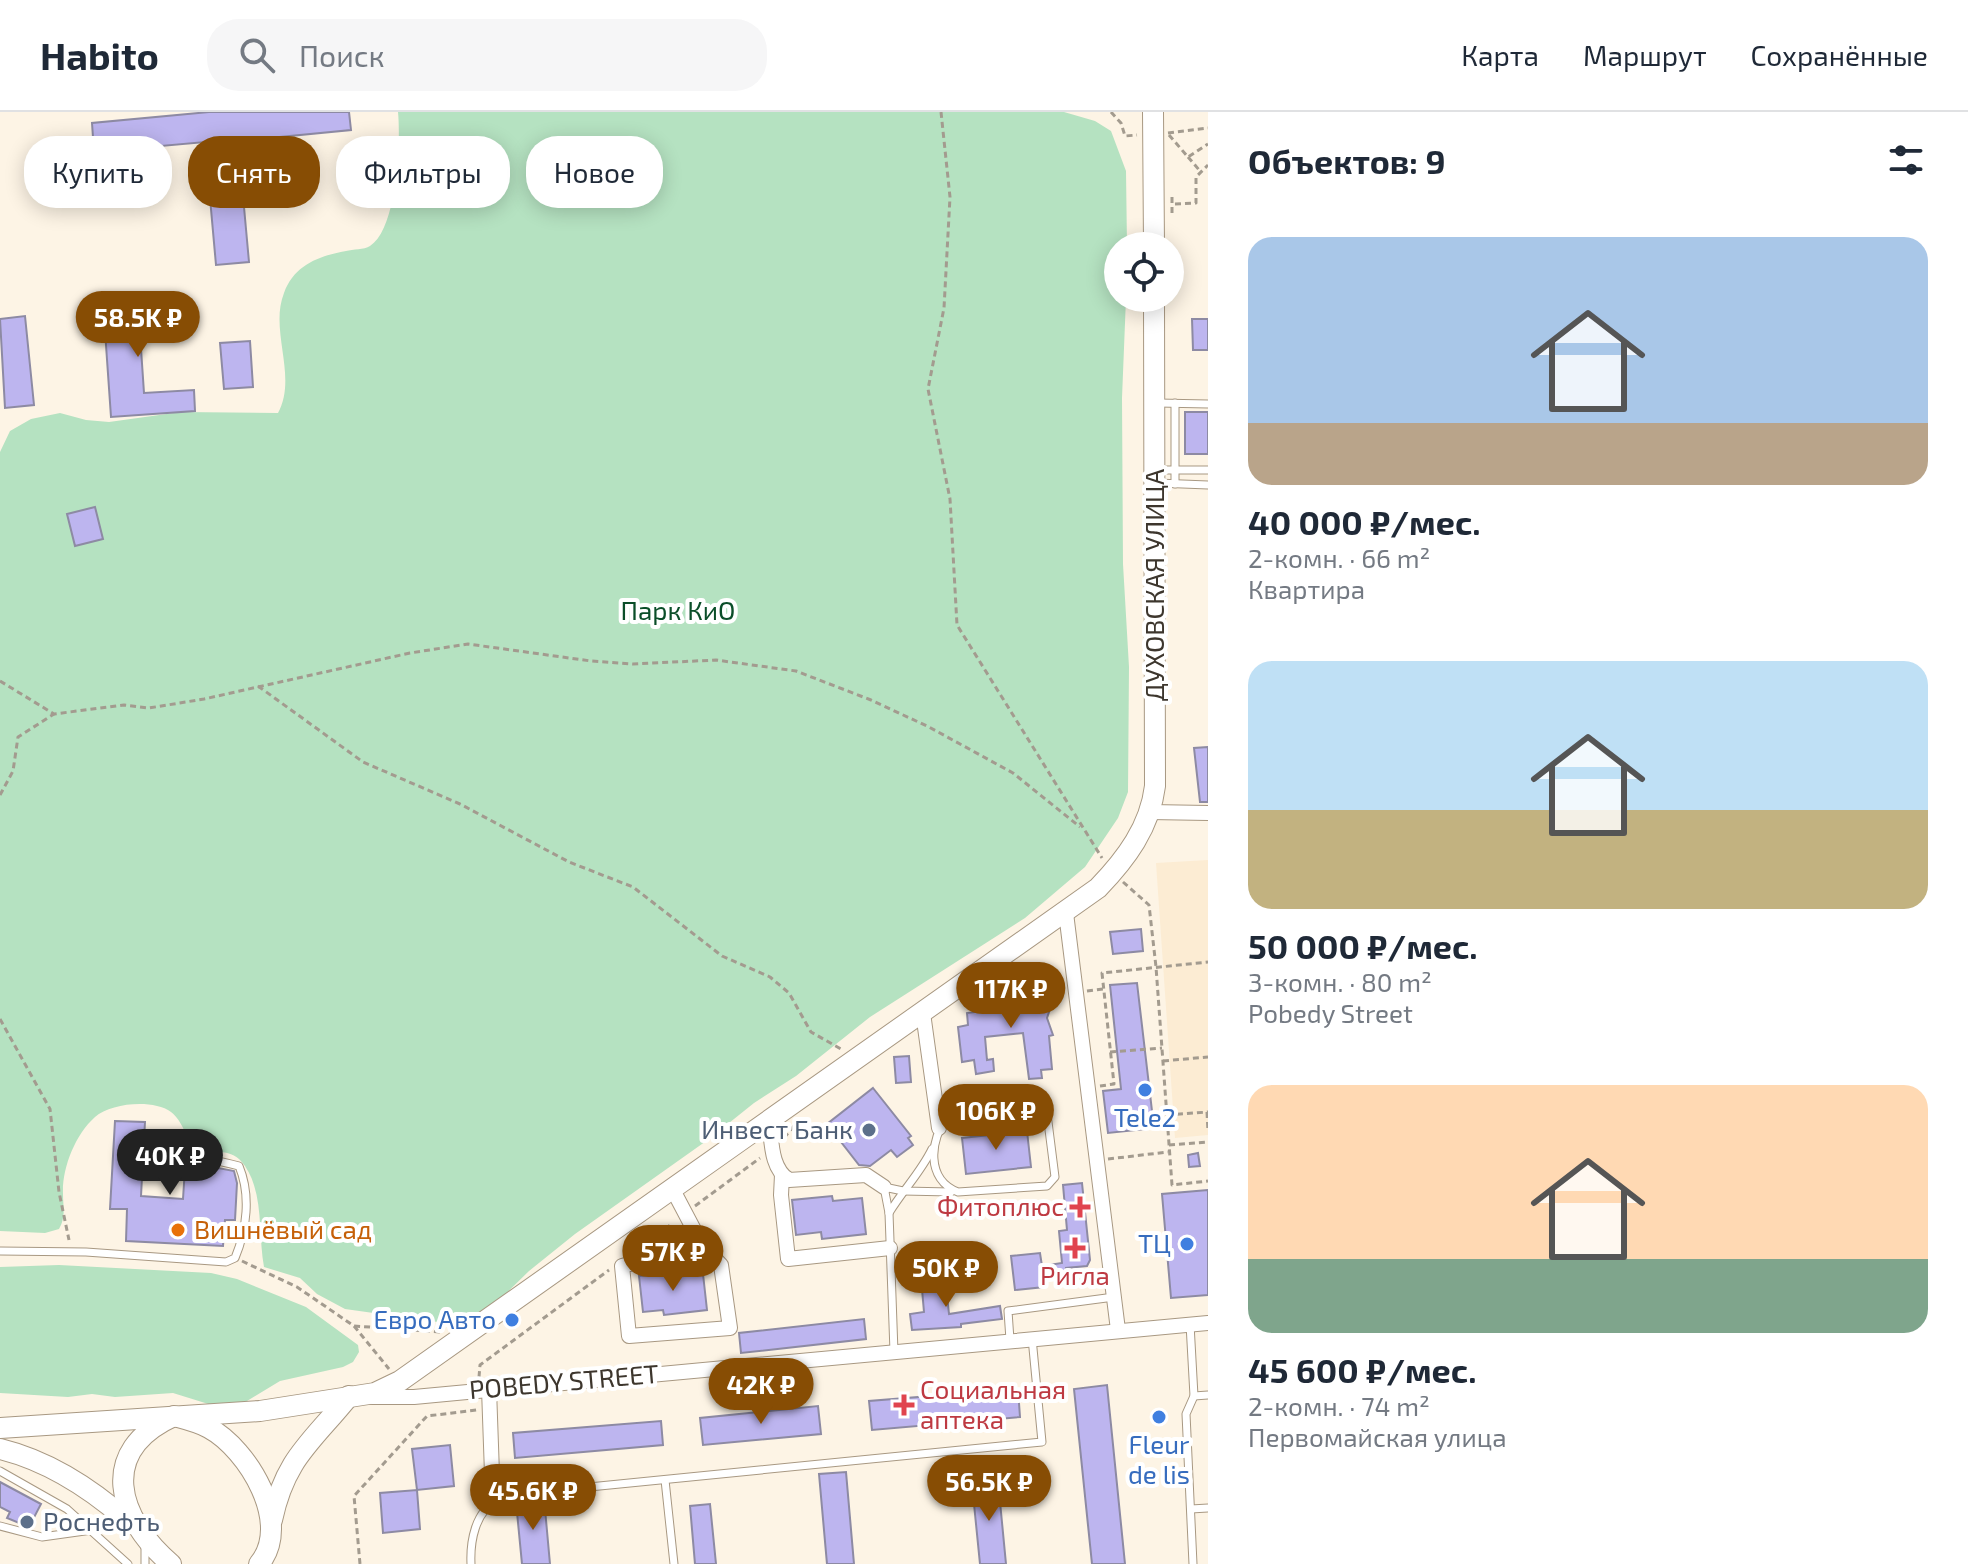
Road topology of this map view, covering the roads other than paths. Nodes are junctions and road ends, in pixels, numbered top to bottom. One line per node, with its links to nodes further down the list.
1 (1153, 112): 2 (street)
2 (1163, 232)
3 (1162, 312): 4 (street, ДУХОВСКАЯ УЛИЦА)
4 (1165, 403): 5 (lane); 7 (street, ДУХОВСКАЯ УЛИЦА)
5 (1208, 404)
6 (1208, 470): 7 (lane)
7 (1165, 477): 8 (lane); 9 (street, ДУХОВСКАЯ УЛИЦА)
8 (1208, 485)
9 (1150, 812): 10 (street); 11 (street)
10 (1208, 813)
11 (1066, 913): 12 (street); 26 (street)
12 (923, 1013): 13 (street); 14 (street)
13 (769, 1121): 17 (street); 19 (street)
14 (939, 1128): 15 (lane); 21 (lane)
15 (933, 1147): 20 (lane); 21 (lane)
16 (179, 1163): 25 (lane)
17 (782, 1175): 18 (street); 24 (street)
18 (884, 1187): 20 (lane); 22 (lane)
19 (673, 1190): 23 (street); 35 (street)
20 (903, 1191): 21 (lane); 22 (lane)
21 (958, 1192)
22 (889, 1213): 24 (lane)
23 (702, 1245): 23 (street)
24 (890, 1248): 32 (lane)
25 (0, 1251)
26 (1114, 1297): 29 (street); 31 (lane)
27 (1208, 1323): 28 (street, POBEDY STREET)
28 (1190, 1324): 29 (street, POBEDY STREET); 36 (lane)
29 (1118, 1330): 30 (street, POBEDY STREET)
30 (1032, 1338): 31 (street, POBEDY STREET); 41 (lane)
31 (1010, 1340): 32 (street, POBEDY STREET)
32 (894, 1352): 33 (street, POBEDY STREET)
33 (489, 1389): 35 (street, POBEDY STREET); 42 (street)
34 (1208, 1395): 36 (lane)
35 (349, 1396): 37 (street); 48 (street)
36 (1194, 1396): 44 (lane)
37 (174, 1416): 38 (street); 47 (street); 48 (street)
38 (0, 1428)
39 (0, 1449): 47 (street)
40 (0, 1471): 46 (lane)
41 (665, 1480): 42 (lane); 55 (lane)
42 (493, 1502): 54 (lane)
43 (1208, 1508): 44 (lane)
44 (1191, 1509): 56 (lane)
45 (0, 1526): 46 (lane)
46 (92, 1530): 49 (lane)
47 (142, 1534): 50 (lane); 51 (street)
48 (270, 1535): 52 (street); 53 (street)
49 (128, 1564)
50 (145, 1564)
51 (171, 1564)
52 (259, 1564)
53 (269, 1564)
54 (471, 1564)
55 (674, 1564)
56 (1193, 1564)

